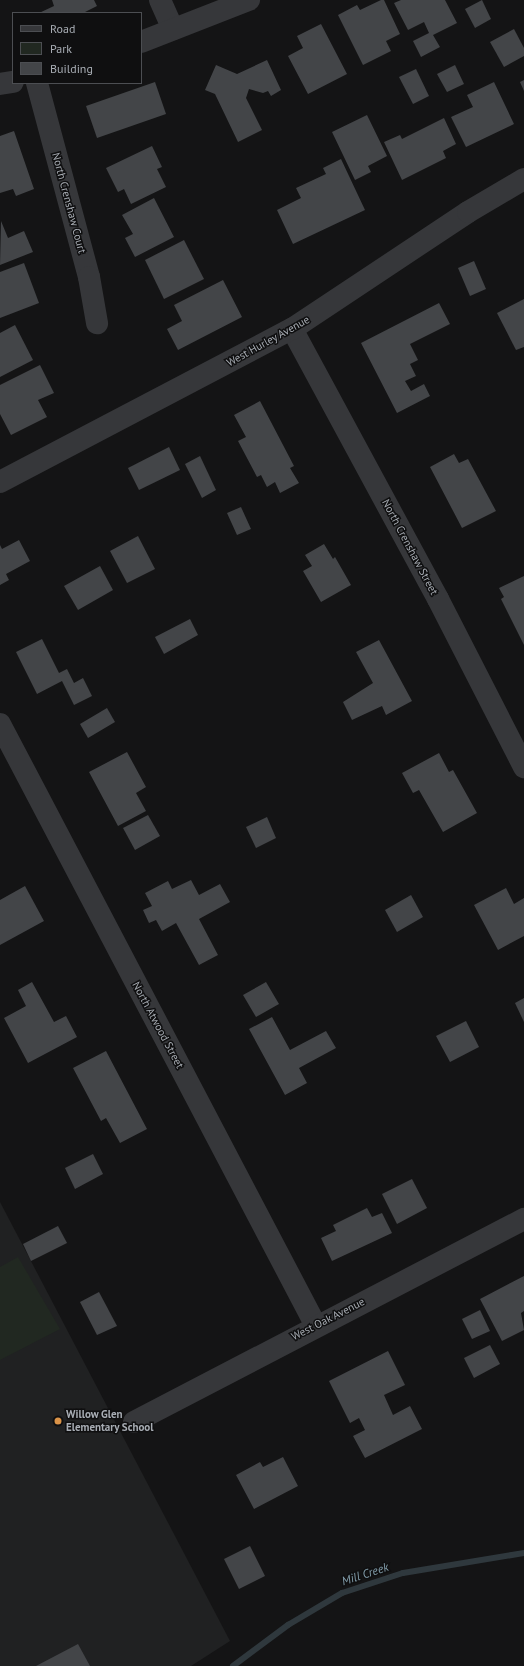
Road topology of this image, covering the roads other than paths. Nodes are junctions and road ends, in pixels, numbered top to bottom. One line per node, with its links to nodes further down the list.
1 (160, 0): 3 (street)
2 (249, 0): 3 (street)
3 (173, 30): 4 (street)
4 (142, 42)
5 (12, 82): 6 (street)
6 (0, 84)
7 (37, 84): 9 (street, North Crenshaw Court)
8 (524, 179): 10 (street, West Hurley Avenue)
9 (97, 323)
10 (292, 329): 11 (street, West Hurley Avenue); 13 (street, North Crenshaw Street)
11 (0, 482)
12 (0, 724): 15 (street, North Atwood Street)
13 (524, 766)
14 (524, 1219): 15 (street, West Oak Avenue)
15 (316, 1326): 16 (street, West Oak Avenue)
16 (134, 1422)

